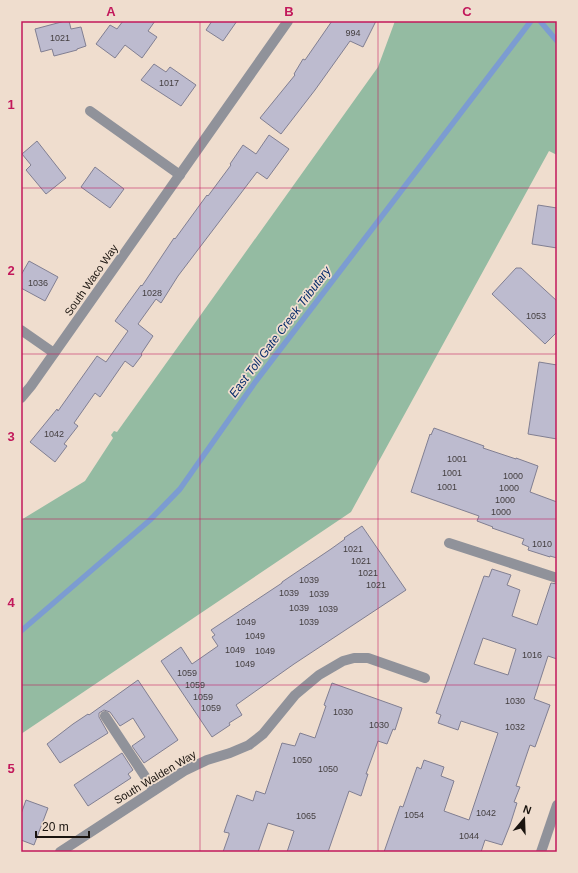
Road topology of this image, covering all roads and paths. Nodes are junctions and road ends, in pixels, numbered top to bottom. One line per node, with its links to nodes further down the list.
1 (288, 21): 3 (street, South Waco Way)
2 (90, 111): 3 (street)
3 (180, 175): 5 (street, South Waco Way)
4 (21, 330): 5 (street)
5 (54, 353): 6 (street, South Waco Way)
6 (21, 398)
7 (449, 543): 8 (street)
8 (557, 578)
9 (425, 678): 11 (street, South Walden Way)
10 (105, 716): 11 (street)
11 (154, 790): 13 (street, South Walden Way)
12 (557, 805): 14 (street)
13 (60, 852)
14 (541, 852)

